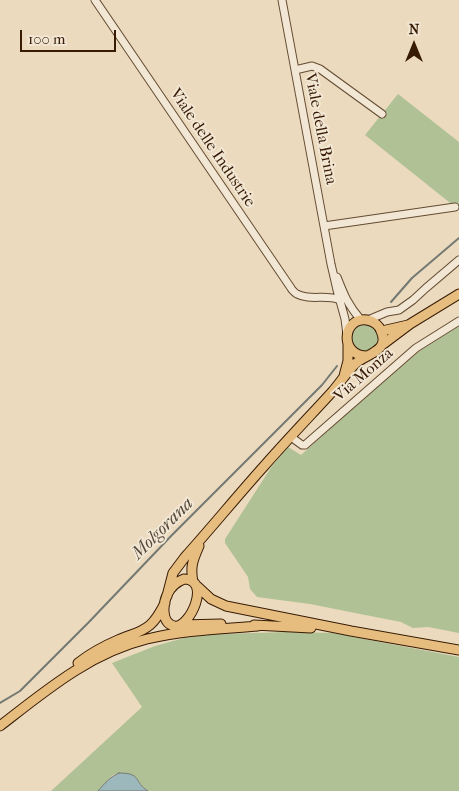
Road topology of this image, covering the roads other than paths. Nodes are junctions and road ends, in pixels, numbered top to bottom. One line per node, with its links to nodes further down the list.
1 (95, 0): 11 (street, Viale delle Industrie)
2 (282, 0): 3 (street, Viale della Brina)
3 (295, 70): 4 (street); 6 (street, Viale della Brina)
4 (382, 114)
5 (455, 207): 6 (street)
6 (324, 226): 8 (street, Viale della Brina)
7 (459, 260): 13 (street)
8 (331, 264): 9 (street, Viale della Brina); 12 (street, Viale della Brina)
9 (336, 290): 11 (street); 12 (street, Viale della Brina)
10 (459, 294): 16 (main road)
11 (317, 297): 12 (street, Viale delle Industrie)
12 (343, 301): 14 (street, Viale della Brina); 18 (street, Viale della Brina)
13 (384, 314): 14 (street); 17 (street)
14 (364, 320): 17 (main road); 18 (main road)
15 (459, 320): 23 (street, Via Monza)
16 (410, 324): 17 (main road); 20 (main road)
17 (380, 329): 20 (main road)
18 (347, 335): 19 (main road)
19 (348, 345): 21 (main road); 22 (main road)
20 (382, 345): 21 (main road)
21 (367, 356): 22 (main road)
22 (342, 381): 23 (main road)
23 (290, 437): 24 (main road)
24 (204, 536): 25 (main road); 26 (main road)
25 (195, 584): 26 (main road); 27 (main road); 29 (main road)
26 (166, 599): 27 (main road); 32 (main road)
27 (178, 625): 28 (main road); 30 (main road)
28 (258, 626): 29 (main road); 30 (main road)
29 (351, 631): 31 (main road)
30 (120, 648): 32 (main road)
31 (459, 650)
32 (53, 685): 33 (main road)
33 (0, 726)

